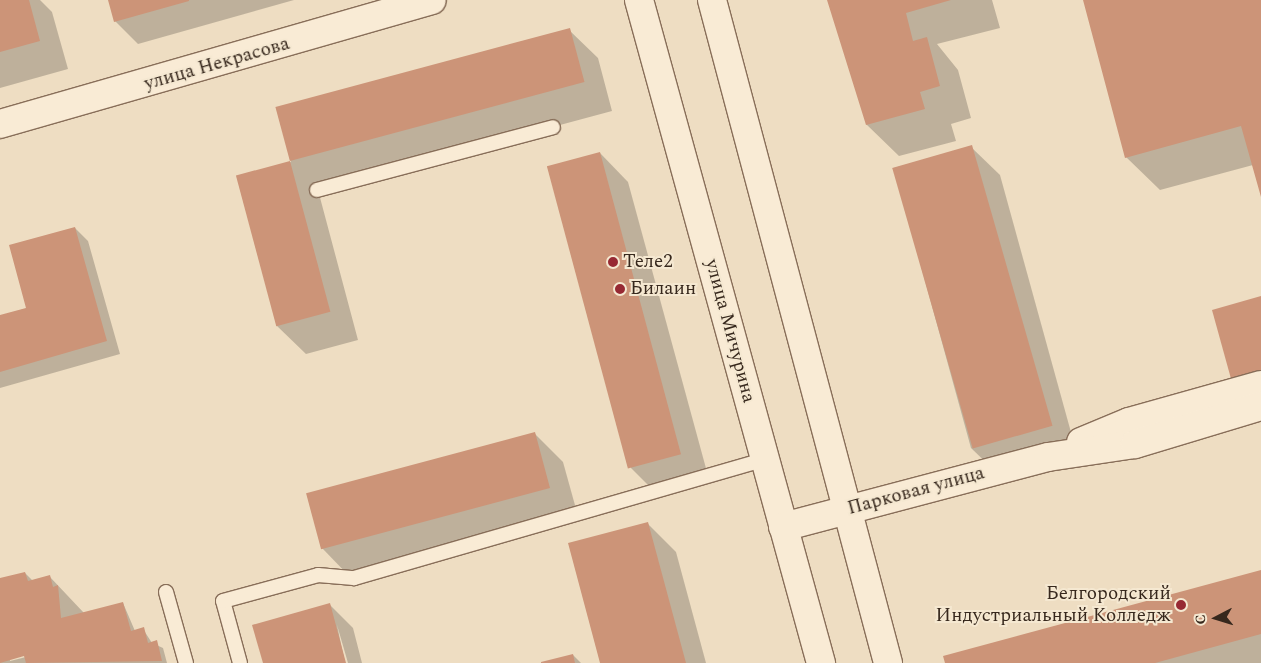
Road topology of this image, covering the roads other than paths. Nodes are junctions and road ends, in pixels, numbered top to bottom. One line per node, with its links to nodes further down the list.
1 (432, 0): 4 (street, улица Некрасова)
2 (639, 0): 10 (street, улица Мичурина)
3 (712, 0): 11 (street)
4 (0, 124)
5 (553, 127): 6 (lane)
6 (317, 190)
7 (1261, 385): 9 (street, Парковая улица)
8 (1261, 406): 9 (street, Парковая улица)
9 (1048, 457): 11 (street, Парковая улица)
10 (765, 459): 12 (street, улица Мичурина); 15 (lane)
11 (847, 510): 12 (street, Парковая улица); 17 (street)
12 (783, 527): 16 (street, улица Мичурина)
13 (166, 592): 14 (lane)
14 (186, 663)
15 (240, 663)
16 (821, 663)
17 (888, 663)

